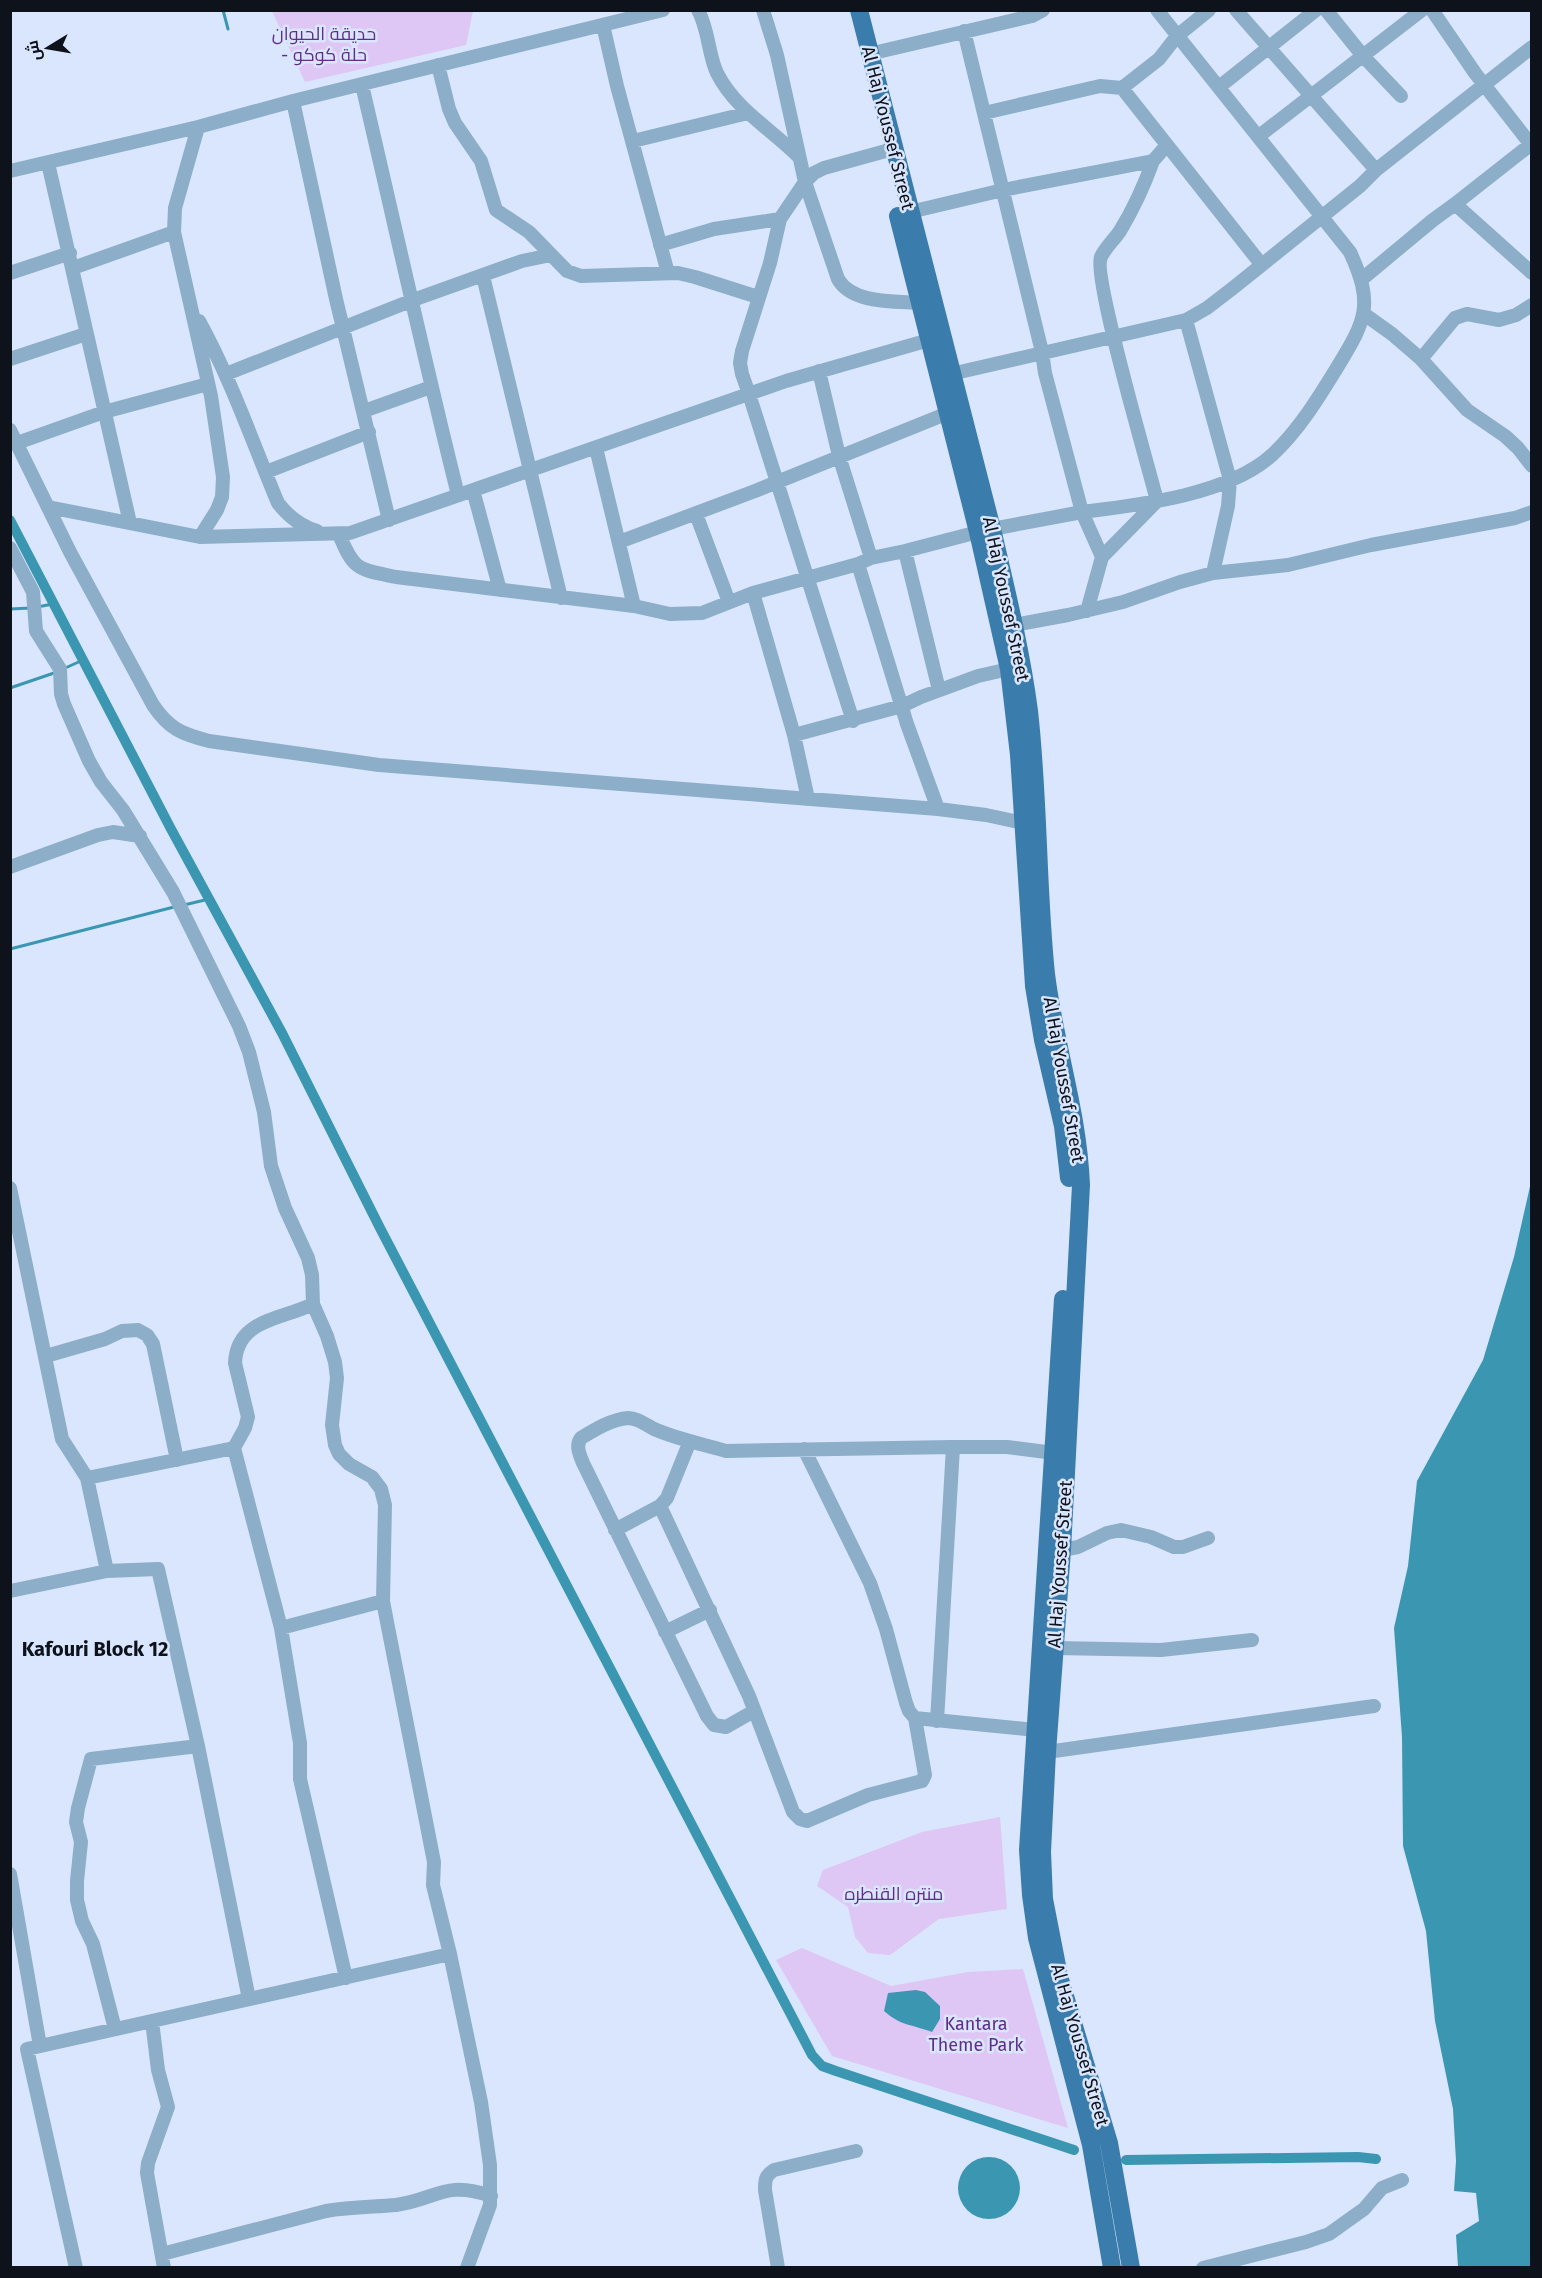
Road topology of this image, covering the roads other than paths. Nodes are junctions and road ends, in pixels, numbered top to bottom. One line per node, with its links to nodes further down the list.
1 (663, 10): 15 (street)
2 (698, 10): 30 (street)
3 (763, 10): 38 (street)
4 (847, 10): 37 (main road, Al Haj Youssef Street)
5 (859, 10): 20 (main road, Al Haj Youssef Street)
6 (1043, 10): 14 (street)
7 (1157, 10): 17 (street)
8 (1209, 10): 17 (street)
9 (1236, 10): 19 (street)
10 (1316, 10): 19 (street)
11 (1326, 10): 21 (street)
12 (1422, 10): 21 (street)
13 (1432, 10): 23 (street)
14 (1010, 16): 16 (street)
15 (603, 26): 22 (street); 34 (street)
16 (964, 32): 20 (street); 31 (street)
17 (1177, 36): 25 (street); 26 (street)
18 (1532, 47): 23 (street)
19 (1269, 48): 25 (street); 27 (street)
20 (869, 54): 37 (main road, Al Haj Youssef Street)
21 (1363, 56): 27 (street); 28 (street)
22 (438, 65): 24 (street); 52 (street)
23 (1483, 84): 36 (street); 41 (street)
24 (362, 85): 29 (street); 61 (street)
25 (1219, 87): 33 (street)
26 (1122, 88): 31 (street); 35 (street)
27 (1312, 96): 33 (street); 41 (street)
28 (1401, 96)
29 (293, 101): 32 (street); 67 (street)
30 (748, 112): 34 (street); 38 (street)
31 (984, 113): 44 (street)
32 (198, 127): 40 (street); 49 (street)
33 (1259, 136): 47 (street)
34 (633, 141): 50 (street)
35 (1166, 146): 39 (street); 53 (street)
36 (1531, 146): 45 (street)
37 (888, 151): 43 (street); 46 (main road, Al Haj Youssef Street); 62 (main road, Al Haj Youssef Street)
38 (798, 156): 43 (street)
39 (1153, 161): 44 (street); 69 (street)
40 (48, 163): 42 (street); 51 (street)
41 (1376, 170): 47 (street)
42 (10, 171)
43 (805, 182): 48 (street); 62 (street)
44 (1003, 190): 46 (street); 71 (street)
45 (1455, 204): 57 (street); 59 (street)
46 (910, 212): 76 (main road, Al Haj Youssef Street)
47 (1321, 217): 53 (street); 59 (street)
48 (780, 219): 50 (street); 60 (street)
49 (174, 232): 54 (street); 63 (street)
50 (660, 244): 56 (street)
51 (70, 253): 54 (street); 55 (street)
52 (551, 255): 56 (street); 58 (street)
53 (1261, 264): 66 (street)
54 (73, 268): 68 (street)
55 (10, 273)
56 (668, 273): 60 (street)
57 (1532, 273)
58 (483, 276): 61 (street); 89 (street)
59 (1362, 279): 65 (street)
60 (758, 297): 79 (street)
61 (413, 300): 67 (street); 78 (street)
62 (920, 303): 70 (main road, Al Haj Youssef Street)
63 (190, 305): 75 (street); 77 (street)
64 (1532, 305): 73 (street)
65 (1364, 314): 73 (street); 91 (street)
66 (1186, 320): 69 (street); 91 (street)
67 (343, 328): 75 (street); 80 (street)
68 (86, 334): 72 (street); 81 (street)
69 (1114, 335): 71 (street); 95 (street)
70 (929, 340): 74 (street); 82 (main road, Al Haj Youssef Street)
71 (1042, 352): 76 (street); 97 (street)
72 (10, 359)
73 (1421, 359): 88 (street)
74 (819, 371): 79 (street); 87 (street)
75 (226, 374): 90 (street)
76 (951, 374): 102 (main road, Al Haj Youssef Street)
77 (208, 384): 81 (street); 104 (street)
78 (431, 387): 80 (street); 94 (street)
79 (749, 394): 86 (street); 92 (street)
80 (364, 411): 84 (street)
81 (104, 412): 85 (street); 101 (street)
82 (948, 413): 87 (street); 102 (main road, Al Haj Youssef Street)
83 (10, 430): 85 (street)
84 (369, 432): 90 (street); 100 (street)
85 (17, 443): 96 (street)
86 (596, 448): 89 (street); 105 (street)
87 (839, 456): 92 (street); 109 (street)
88 (1532, 466)
89 (531, 470): 93 (street); 115 (street)
90 (266, 472): 103 (street)
91 (1230, 480): 95 (street); 111 (street)
92 (777, 481): 99 (street); 112 (street)
93 (473, 490): 94 (street); 113 (street)
94 (458, 495): 100 (street)
95 (1157, 501): 97 (street); 108 (street)
96 (48, 507): 101 (street); 125 (street)
97 (1082, 512): 102 (street); 108 (street)
98 (1532, 512): 111 (street)
99 (696, 514): 105 (street); 116 (street)
100 (389, 520): 103 (street)
101 (130, 523): 104 (street)
102 (985, 530): 107 (street); 119 (main road, Al Haj Youssef Street); 120 (main road, Al Haj Youssef Street)
103 (336, 535): 104 (street); 113 (street)
104 (200, 537)
105 (619, 542): 117 (street)
106 (10, 549): 128 (street)
107 (905, 551): 109 (street); 121 (street)
108 (1102, 557): 118 (street)
109 (871, 558): 110 (street)
110 (858, 564): 112 (street); 122 (street)
111 (1213, 573): 118 (street)
112 (806, 577): 114 (street); 123 (street)
113 (500, 590): 115 (street)
114 (753, 593): 116 (street); 124 (street)
115 (561, 598): 117 (street)
116 (729, 602): 117 (street)
117 (634, 606)
118 (1087, 611): 119 (street)
119 (1014, 625): 143 (main road, Al Haj Youssef Street)
120 (1009, 669): 121 (street); 127 (main road, Al Haj Youssef Street)
121 (939, 690): 122 (street)
122 (902, 706): 123 (street); 126 (street)
123 (853, 720): 124 (street)
124 (794, 735): 125 (street)
125 (808, 799): 126 (street)
126 (938, 809): 127 (street)
127 (1023, 822): 137 (main road, Al Haj Youssef Street)
128 (140, 836): 129 (street); 131 (street)
129 (10, 867)
130 (10, 1188): 132 (street)
131 (313, 1304): 135 (street); 146 (street)
132 (46, 1356): 138 (street); 139 (street)
133 (690, 1441): 136 (street); 140 (street); 141 (street)
134 (953, 1447): 136 (street); 137 (street); 155 (street)
135 (234, 1448): 138 (street); 148 (street)
136 (804, 1449): 154 (street)
137 (1054, 1453): 156 (main road, Al Haj Youssef Street)
138 (177, 1460): 139 (street)
139 (87, 1478): 144 (street)
140 (660, 1506): 141 (street); 147 (street)
141 (615, 1530): 149 (street)
142 (1208, 1538): 143 (street)
143 (1062, 1550): 151 (main road, Al Haj Youssef Street)
144 (107, 1571): 145 (street); 157 (street)
145 (10, 1591)
146 (383, 1601): 148 (street); 160 (street)
147 (710, 1610): 149 (street); 153 (street)
148 (281, 1628): 161 (street)
149 (665, 1632): 153 (street)
150 (1252, 1640): 151 (street)
151 (1055, 1648): 158 (main road, Al Haj Youssef Street)
152 (1374, 1706): 158 (street)
153 (754, 1712): 154 (street)
154 (915, 1718): 155 (street)
155 (937, 1720): 156 (street)
156 (1036, 1730): 173 (main road, Al Haj Youssef Street)
157 (198, 1746): 162 (street); 164 (street)
158 (1047, 1752): 174 (main road, Al Haj Youssef Street)
159 (10, 1874): 165 (street)
160 (450, 1954): 161 (street); 168 (street)
161 (346, 1978): 162 (street)
162 (249, 1999): 163 (street)
163 (152, 2021): 164 (street); 169 (street)
164 (115, 2029): 165 (street)
165 (40, 2046): 170 (street)
166 (856, 2151): 172 (street)
167 (1402, 2181): 175 (street)
168 (491, 2196): 169 (street); 171 (street)
169 (163, 2261)
170 (76, 2268)
171 (467, 2268)
172 (778, 2268)
173 (1112, 2268)
174 (1131, 2268)
175 (1203, 2268)

